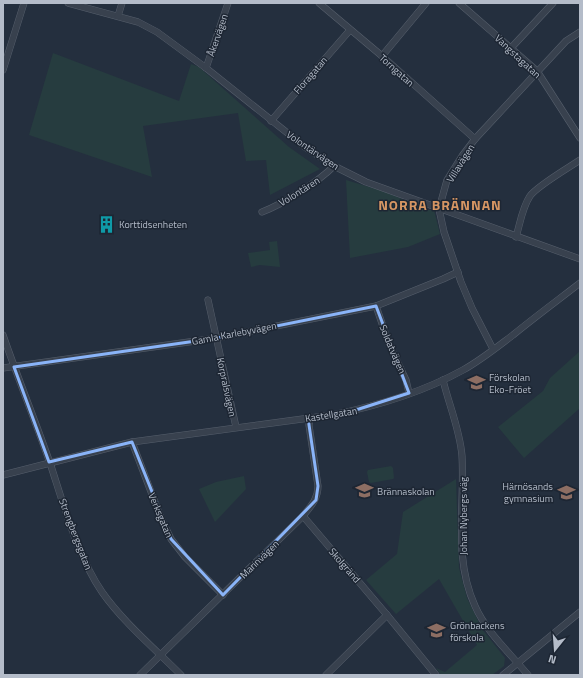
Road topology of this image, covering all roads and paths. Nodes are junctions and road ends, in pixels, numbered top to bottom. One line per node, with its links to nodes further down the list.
1 (24, 3): 15 (street)
2 (68, 3): 9 (street, Volontärvägen)
3 (122, 3): 9 (street)
4 (228, 3): 14 (street, Åkervägen)
5 (319, 3): 10 (street, Torngatan)
6 (426, 3): 13 (street)
7 (459, 3): 12 (street, Vangstagatan)
8 (553, 3): 12 (street)
9 (118, 16): 14 (street, Volontärvägen)
10 (350, 30): 13 (street, Torngatan); 17 (street, Floragatan)
11 (580, 32): 16 (street, Villavägen)
12 (511, 48): 16 (street, Vangstagatan)
13 (382, 56): 19 (street, Torngatan)
14 (206, 68): 17 (street, Volontärvägen)
15 (3, 70)
16 (537, 71): 18 (street, Vangstagatan); 19 (street, Villavägen)
17 (271, 121): 21 (street, Volontärvägen)
18 (580, 138)
19 (475, 139): 22 (street, Villavägen)
20 (580, 160): 24 (street)
21 (334, 166): 22 (street, Volontärvägen); 23 (street, Volontären)
22 (439, 209): 24 (street, Volontärvägen); 26 (street, Villavägen)
23 (262, 212)
24 (516, 237): 25 (street, Volontärvägen)
25 (580, 259)
26 (458, 272): 29 (street, Gamla Karlebyvägen); 32 (street, Villavägen)
27 (580, 283): 32 (street, Kastellgatan)
28 (208, 300): 31 (street, Korpralsvägen)
29 (376, 306): 31 (street, Gamla Karlebyvägen); 36 (street, Soldatvägen)
30 (3, 335): 33 (street, Strengbergsgatan)
31 (217, 338): 33 (street, Gamla Karlebyvägen); 38 (street, Korpralsvägen)
32 (493, 349): 35 (street, Kastellgatan)
33 (14, 366): 34 (street, Gamla Karlebyvägen); 40 (street, Strengbergsgatan)
34 (3, 368)
35 (443, 380): 36 (street, Kastellgatan); 47 (street, Johan Nybergs väg)
36 (409, 393): 37 (street, Kastellgatan)
37 (310, 417): 38 (street, Kastellgatan); 42 (street, Marinvägen)
38 (236, 427): 39 (street, Kastellgatan)
39 (132, 442): 40 (street, Kastellgatan); 43 (street, Verksgatan)
40 (49, 462): 41 (street, Kastellgatan); 46 (street, Strengbergsgatan)
41 (3, 475)
42 (303, 516): 43 (street, Marinvägen); 45 (street, Skolgränd)
43 (223, 595): 46 (street, Marinvägen)
44 (580, 612): 47 (street)
45 (387, 615): 50 (street); 51 (street, Skolgränd)
46 (161, 655): 48 (street, Marinvägen); 49 (street, Strengbergsgatan)
47 (518, 663): 52 (street); 53 (street, Johan Nybergs väg)
48 (140, 675)
49 (181, 675)
50 (326, 675)
51 (436, 675)
52 (503, 675)
53 (528, 675)

